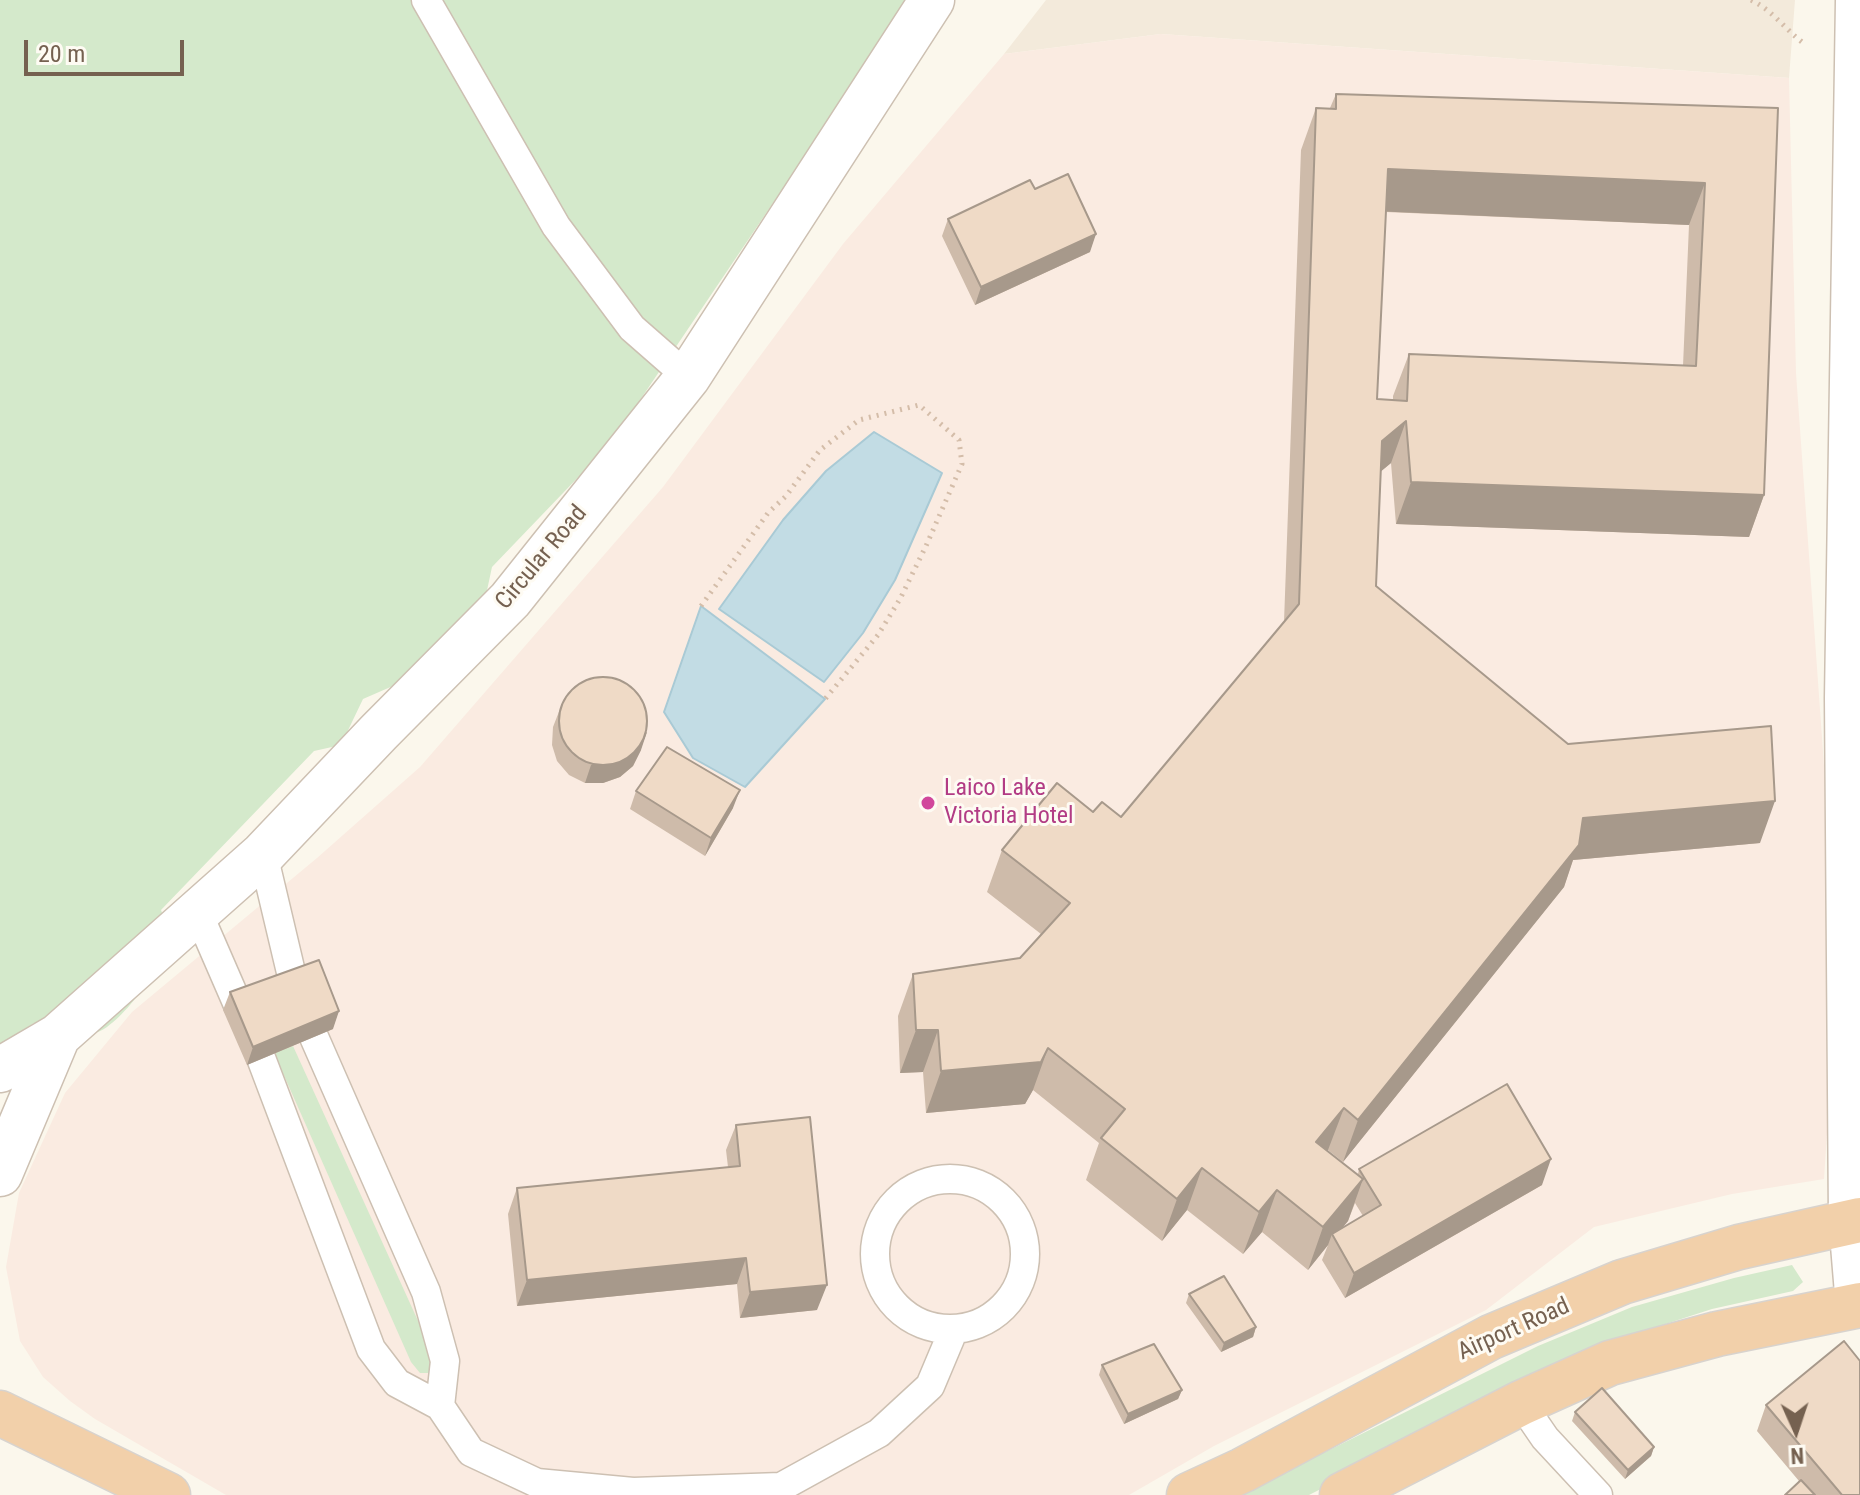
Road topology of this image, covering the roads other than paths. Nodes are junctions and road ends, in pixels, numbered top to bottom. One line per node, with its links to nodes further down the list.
1 (426, 0): 4 (lane)
2 (932, 0): 4 (street, Circular Road)
3 (1858, 0): 14 (street)
4 (688, 377): 5 (street, Circular Road)
5 (263, 854): 6 (street, Circular Road); 7 (lane)
6 (198, 913): 8 (lane); 9 (street, Circular Road)
7 (294, 985)
8 (238, 1005)
9 (58, 1036): 12 (street, Circular Road); 13 (street, Circular Road)
10 (314, 1037): 18 (lane)
11 (261, 1058): 18 (lane)
12 (0, 1070)
13 (0, 1174)
14 (1855, 1220): 15 (street); 21 (highway, Airport Road)
15 (1859, 1305): 17 (highway)
16 (954, 1329): 16 (lane); 18 (lane)
17 (1521, 1403): 22 (highway); 23 (lane)
18 (440, 1406)
19 (0, 1413): 20 (highway)
20 (168, 1495)
21 (1189, 1495)
22 (1342, 1495)
23 (1598, 1495)

